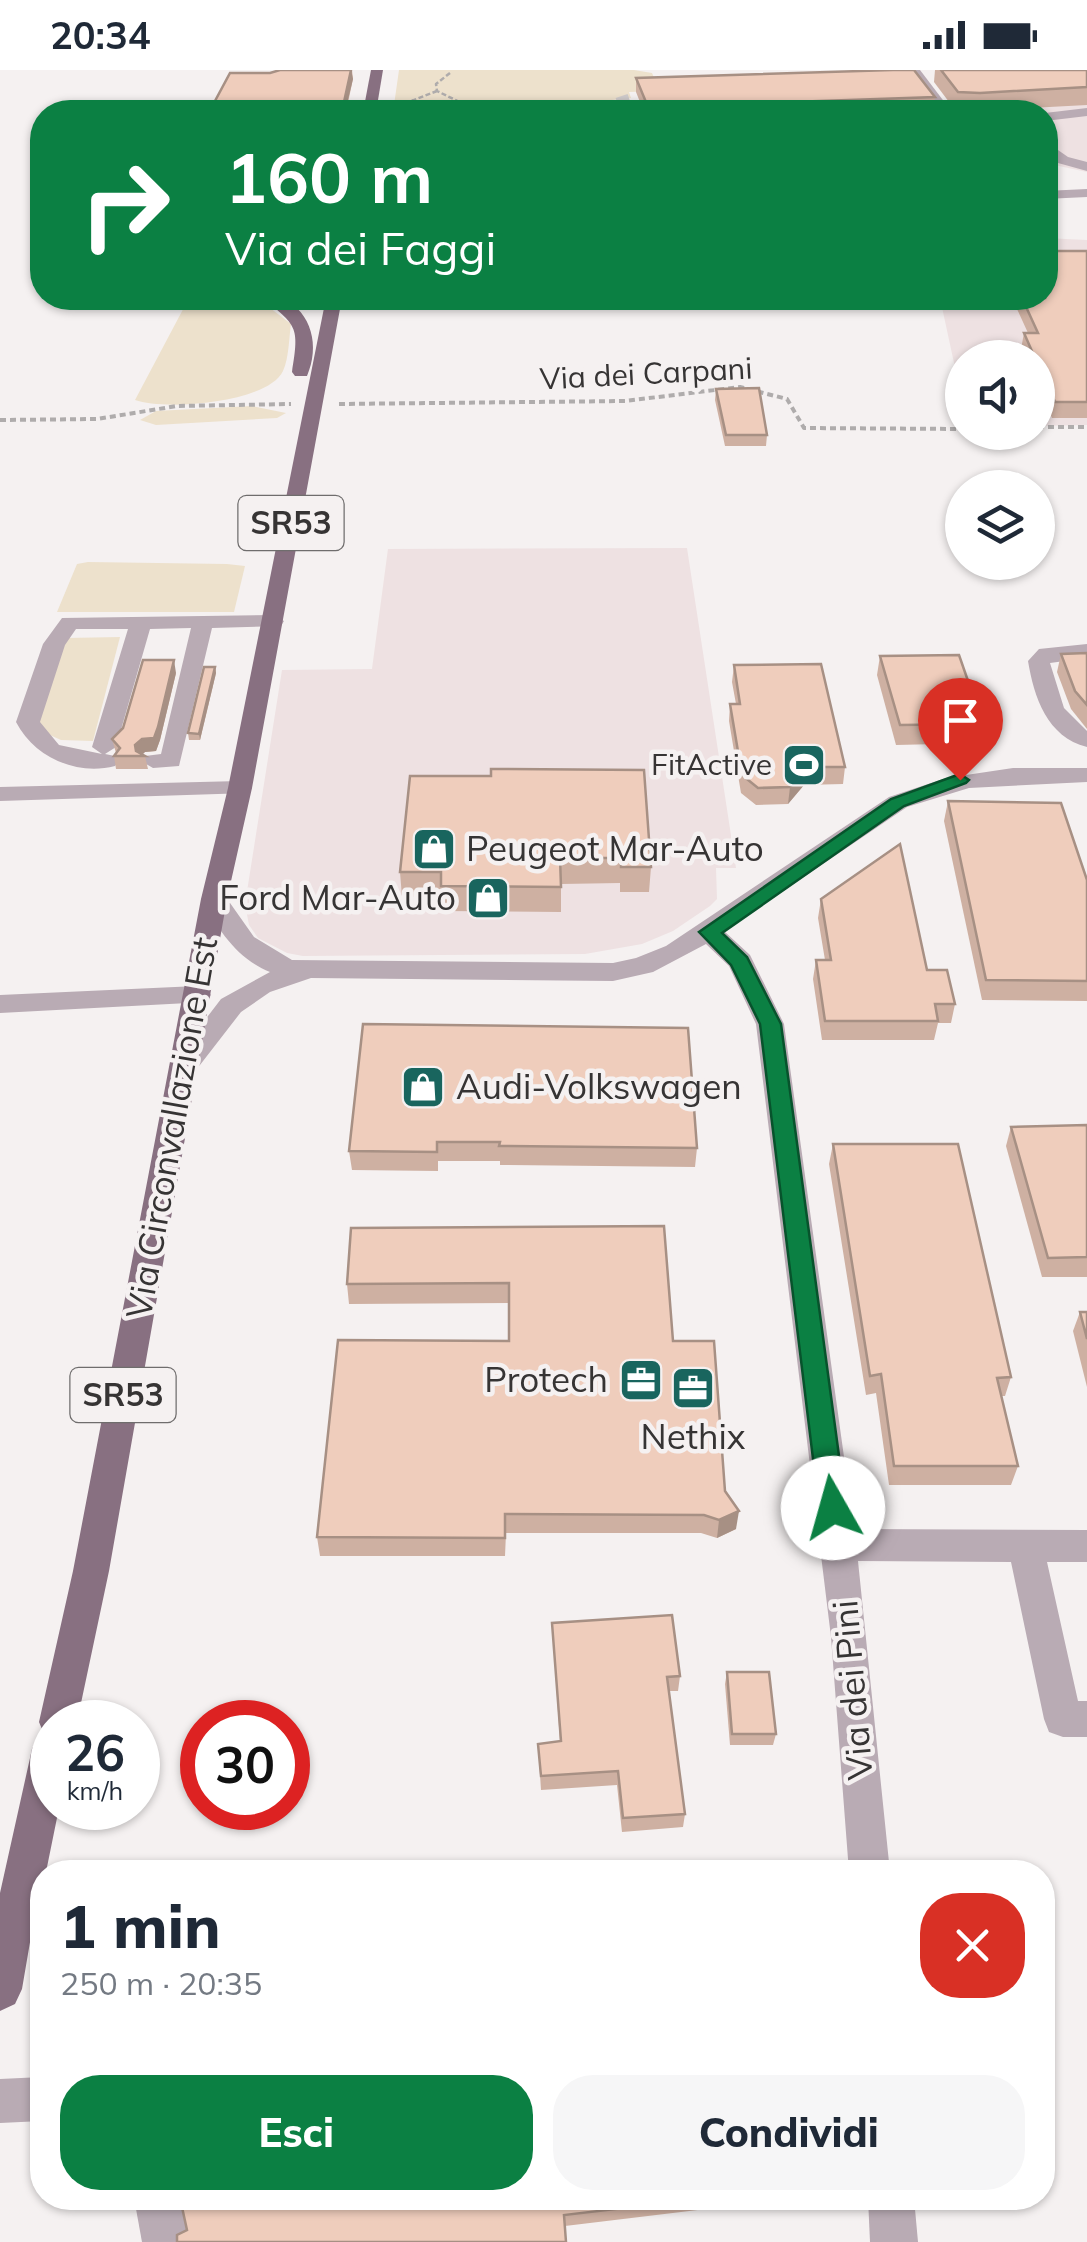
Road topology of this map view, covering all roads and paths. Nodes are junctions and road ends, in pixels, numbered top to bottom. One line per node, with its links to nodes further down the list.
1 (378, 70): 5 (main road)
2 (913, 70): 11 (street)
3 (450, 73): 6 (path)
4 (940, 84): 12 (street)
5 (373, 90): 7 (main road); 8 (main road)
6 (437, 91): 9 (path); 10 (path)
7 (371, 100)
8 (376, 100)
9 (412, 100)
10 (455, 100)
11 (943, 100)
12 (948, 100)
13 (1087, 112): 14 (street)
14 (1058, 115)
15 (1058, 156): 16 (street)
16 (1087, 166)
17 (1058, 172): 18 (street)
18 (1085, 186): 19 (street)
19 (1058, 189)
20 (292, 310): 24 (main road)
21 (332, 310): 23 (main road, Via Circonvallazione Est / SR53)
22 (344, 310): 23 (main road)
23 (317, 382): 24 (main road, Via Circonvallazione Est / SR53)
24 (308, 411): 25 (path); 28 (path, Via dei Carpani); 30 (main road, Via Circonvallazione Est / SR53)
25 (0, 420)
26 (1087, 426): 27 (path)
27 (1055, 427)
28 (945, 428)
29 (141, 622): 29 (street); 31 (street)
30 (272, 626): 31 (street); 36 (main road, Via Circonvallazione Est / SR53)
31 (202, 628): 34 (street)
32 (1087, 651): 33 (street)
33 (1087, 740)
34 (162, 752)
35 (1087, 776): 39 (street)
36 (240, 788): 37 (street); 38 (main road, Via Circonvallazione Est / SR53)
37 (0, 794)
38 (214, 900): 40 (street); 41 (main road, Via Circonvallazione Est / SR53)
39 (709, 932): 40 (street); 44 (street, Via dei Pini)
40 (310, 971): 43 (street)
41 (198, 995): 42 (street); 43 (main road, Via Circonvallazione Est / SR53)
42 (0, 1004)
43 (184, 1067): 47 (main road, Via Circonvallazione Est / SR53)
44 (838, 1545): 45 (street); 50 (street, Via dei Pini)
45 (1026, 1546): 46 (street); 48 (street)
46 (1087, 1546)
47 (63, 1700)
48 (1087, 1719)
49 (34, 1830): 51 (main road)
50 (868, 1860)
51 (0, 1989)
52 (30, 2100): 53 (street)
53 (0, 2101)
54 (160, 2210): 56 (street)
55 (892, 2210): 57 (street)
56 (166, 2242)
57 (894, 2242)

